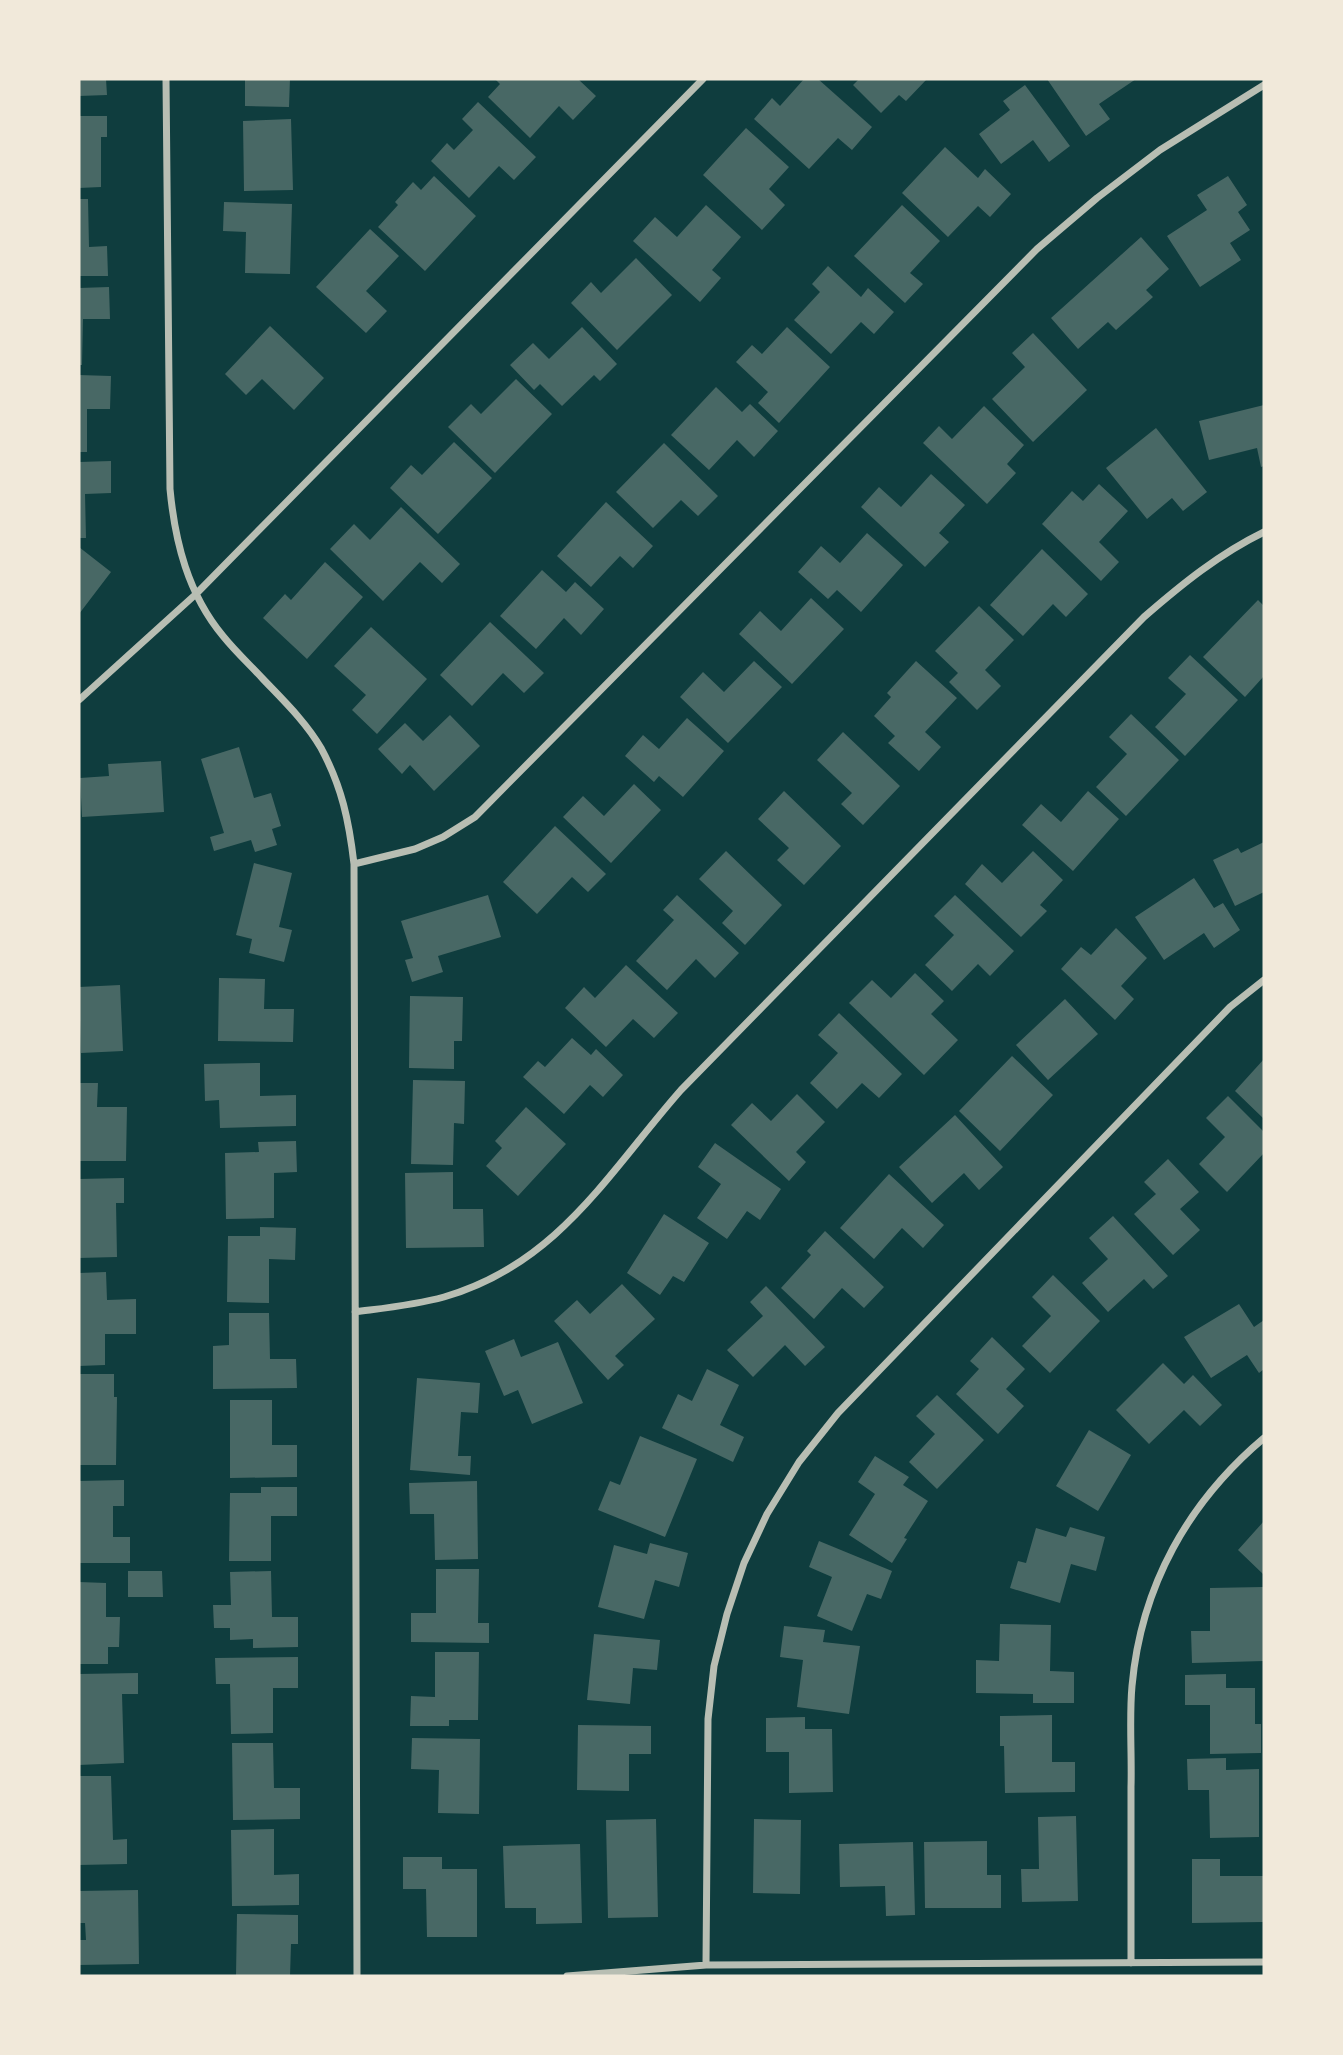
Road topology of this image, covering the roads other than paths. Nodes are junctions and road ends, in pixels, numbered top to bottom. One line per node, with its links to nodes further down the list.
1 (166, 79): 5 (street)
2 (704, 79): 5 (street)
3 (1264, 85): 7 (street)
4 (1264, 533): 9 (street)
5 (196, 594): 6 (street); 7 (street)
6 (79, 700)
7 (354, 864): 9 (street)
8 (1264, 980): 13 (street)
9 (355, 1312): 14 (street)
10 (1264, 1438): 12 (street)
11 (1264, 1962): 12 (street)
12 (1131, 1963): 13 (street)
13 (705, 1965): 15 (street)
14 (357, 1976)
15 (567, 1976)

